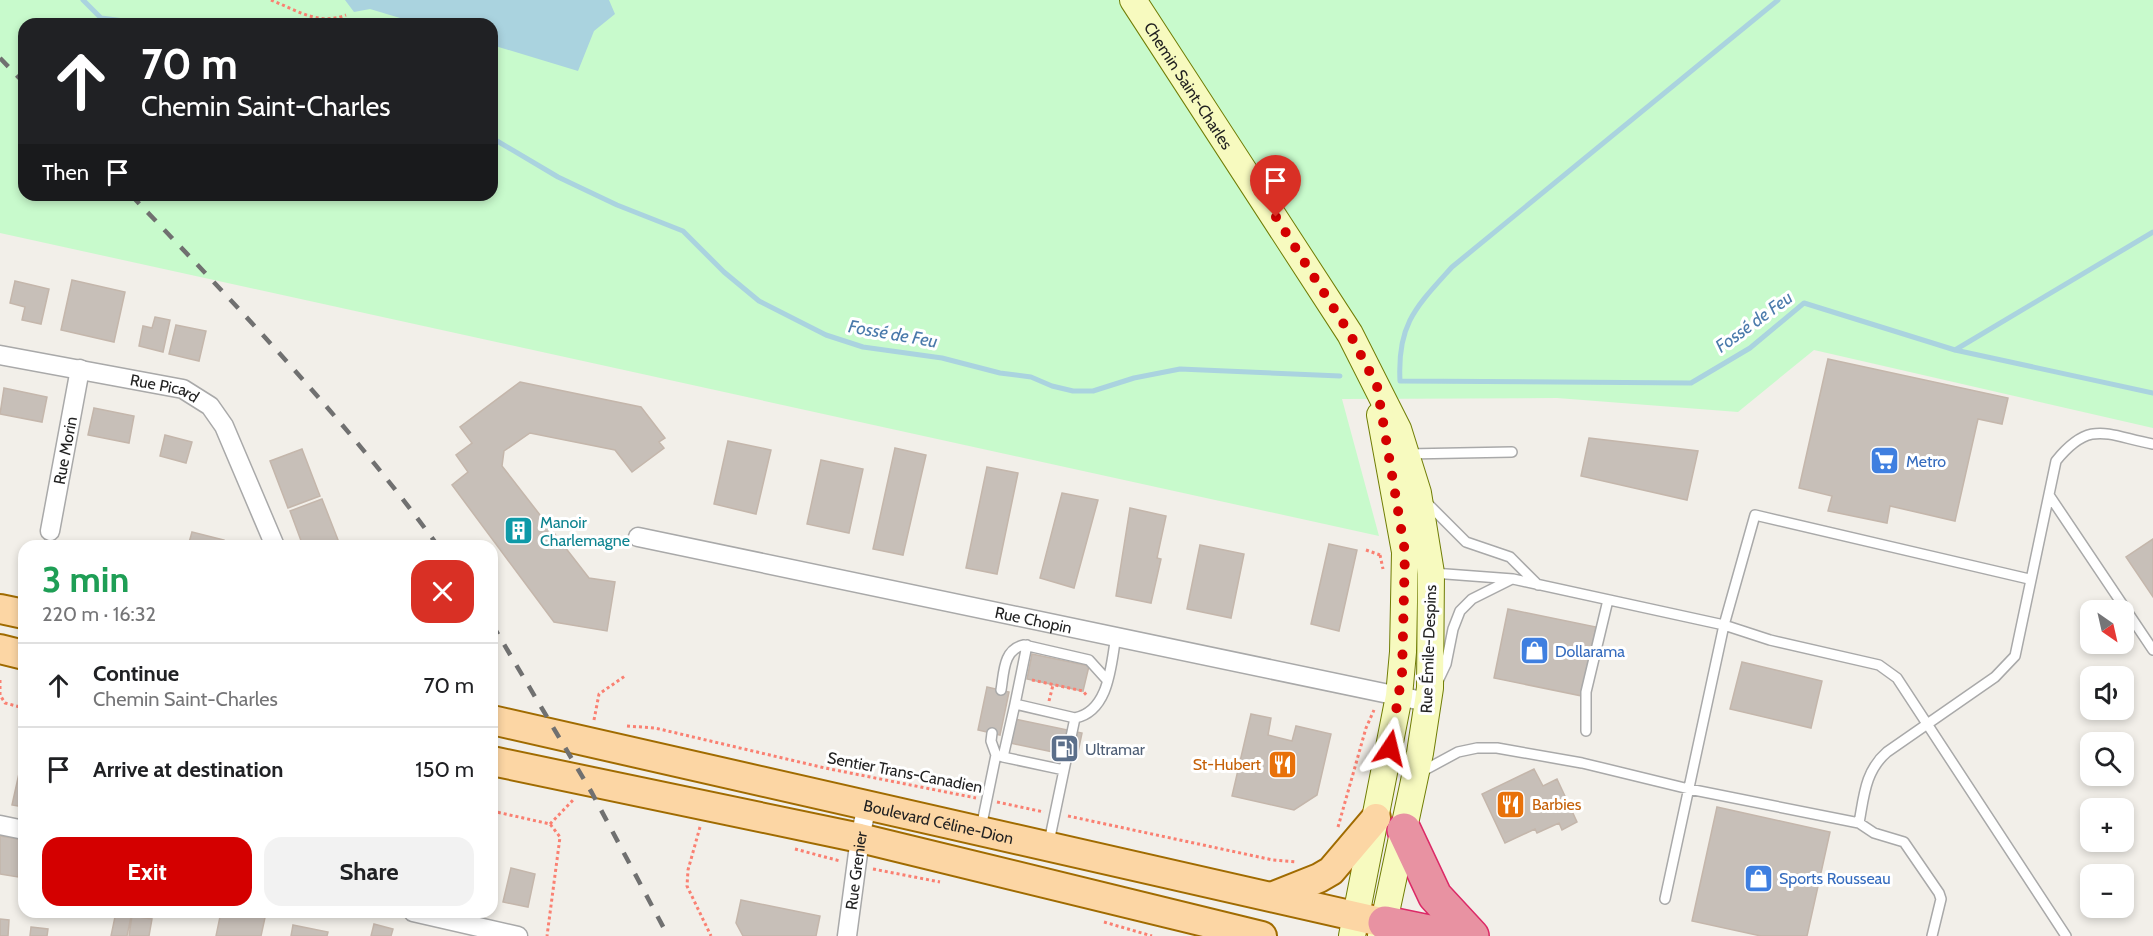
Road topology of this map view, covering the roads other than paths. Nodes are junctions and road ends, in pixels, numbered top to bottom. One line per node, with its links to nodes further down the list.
1 (1133, 0): 6 (main road, Chemin Saint-Charles)
2 (0, 355): 3 (street, Rue Picard)
3 (80, 369): 9 (street, Rue Morin); 11 (street, Rue Picard)
4 (2153, 444): 8 (lane)
5 (1512, 452): 6 (lane)
6 (1397, 455): 7 (main road, Chemin Saint-Charles); 12 (main road, Chemin Saint-Charles)
7 (1418, 493): 12 (main road, Chemin Saint-Charles); 15 (lane)
8 (2049, 495): 14 (lane); 23 (lane)
9 (50, 531)
10 (638, 537): 20 (street, Rue Chopin)
11 (272, 540)
12 (1418, 573): 13 (lane); 27 (main road, Rue Émile-Despins); 28 (main road, Rue Émile-Despins)
13 (1513, 579): 15 (lane); 28 (lane)
14 (2029, 579): 19 (lane); 32 (lane)
15 (1538, 585): 16 (lane)
16 (1608, 600): 19 (lane); 33 (lane)
17 (0, 609): 18 (main road)
18 (18, 613)
19 (1724, 625): 32 (lane); 39 (lane)
20 (1116, 636): 25 (lane); 27 (street, Rue Chopin)
21 (1027, 645): 25 (lane); 26 (lane); 29 (lane)
22 (0, 649): 24 (main road)
23 (2153, 651)
24 (18, 654)
25 (1107, 680): 30 (lane)
26 (1001, 690)
27 (1399, 696): 28 (street, Rue Chopin); 42 (main road, Rue Émile-Despins)
28 (1428, 702): 38 (main road, Rue Émile-Despins)
29 (1015, 704): 30 (lane); 35 (lane)
30 (1075, 718): 37 (lane)
31 (498, 721): 40 (main road, Boulevard Céline-Dion)
32 (1926, 725): 41 (lane); 59 (lane)
33 (1586, 730)
34 (992, 733): 35 (lane)
35 (999, 756): 37 (lane); 45 (lane)
36 (498, 762): 46 (main road, Boulevard Céline-Dion)
37 (1064, 771): 47 (lane)
38 (1415, 775): 39 (lane); 42 (main road, Rue Émile-Despins)
39 (1689, 789): 41 (lane); 49 (lane)
40 (867, 805): 45 (main road, Boulevard Céline-Dion); 46 (street, Rue Grenier)
41 (1859, 823): 58 (lane)
42 (1390, 824): 48 (main road); 51 (main road, Rue Émile-Despins); 57 (highway)
43 (0, 825): 44 (street)
44 (18, 829)
45 (980, 830): 47 (main road, Boulevard Céline-Dion)
46 (860, 838): 52 (main road, Boulevard Céline-Dion); 54 (street, Rue Grenier)
47 (1048, 845): 48 (main road, Boulevard Céline-Dion)
48 (1274, 896): 51 (main road, Boulevard Céline-Dion)
49 (1665, 899)
50 (439, 918): 53 (street)
51 (1369, 928): 56 (highway)
52 (1209, 930): 55 (main road, Boulevard Céline-Dion)
53 (518, 936)
54 (847, 936)
55 (1262, 936)
56 (1448, 936)
57 (1472, 936)
58 (1932, 936)
59 (2066, 936)

